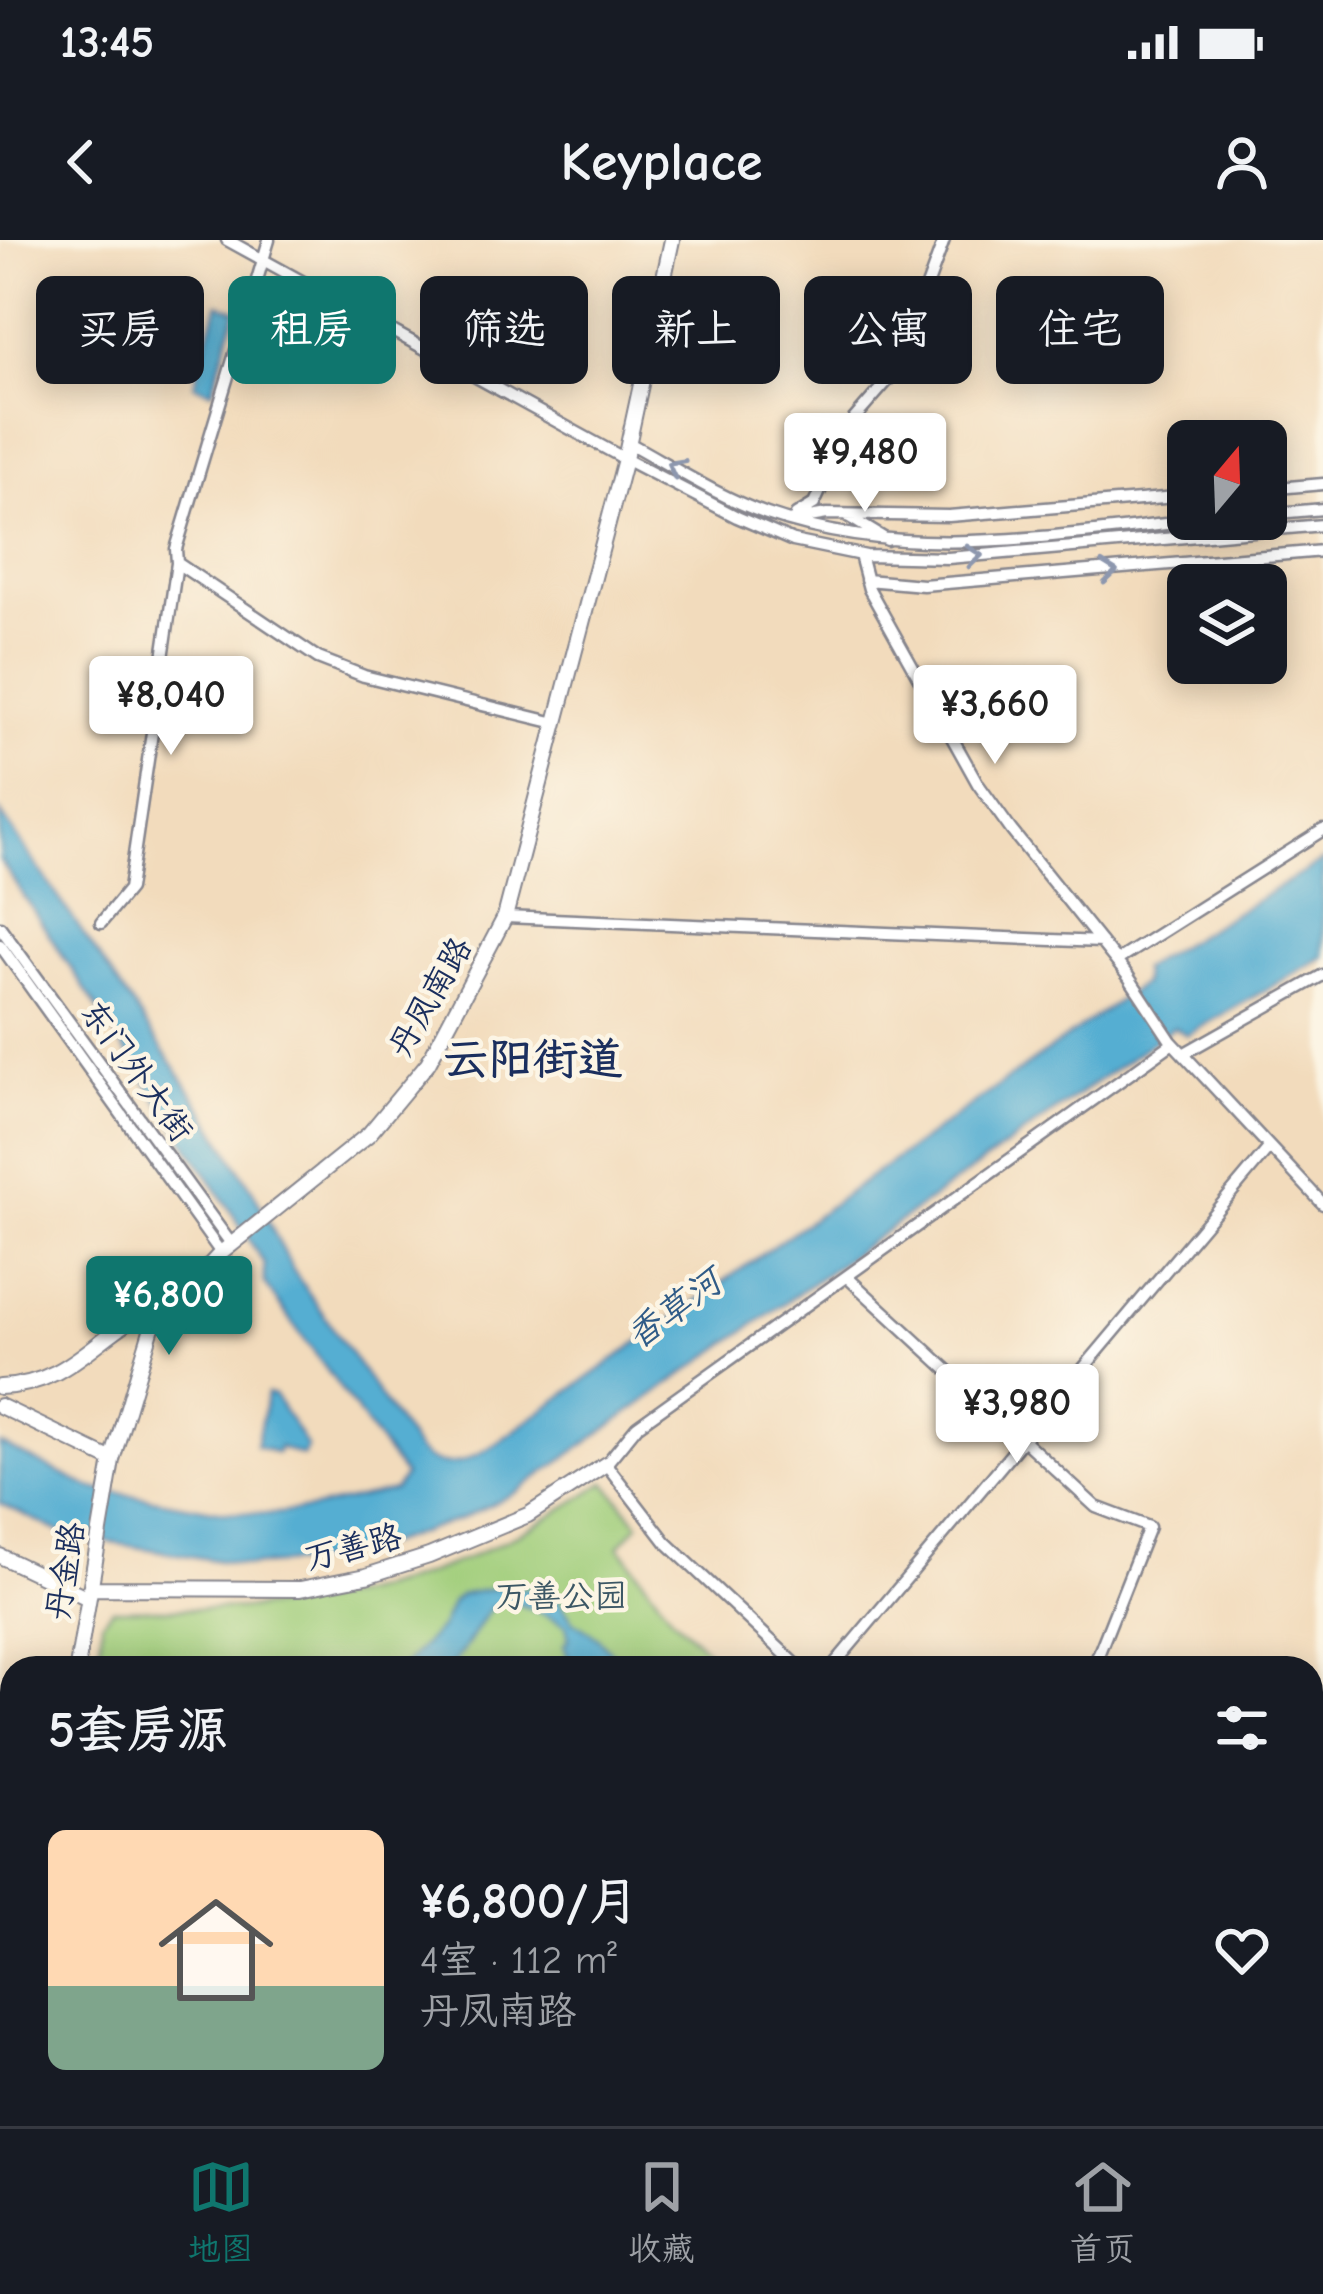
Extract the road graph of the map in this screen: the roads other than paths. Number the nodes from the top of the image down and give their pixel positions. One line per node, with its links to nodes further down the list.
1 (227, 240): 5 (street)
2 (269, 240): 5 (street)
3 (672, 240): 6 (main road, 丹凤南路)
4 (944, 240): 11 (street)
5 (263, 260): 7 (street); 21 (street)
6 (628, 442): 7 (main road, 丹凤南路); 15 (street, one-way to 6)
7 (626, 459): 20 (street); 23 (main road, 丹凤南路)
8 (1323, 484): 9 (street)
9 (1287, 487)
10 (1167, 498): 14 (street)
11 (814, 504): 14 (street); 15 (street)
12 (1323, 509): 13 (street)
13 (1287, 512)
14 (845, 515): 15 (street); 18 (street)
15 (788, 520): 18 (street)
16 (1167, 523): 18 (street)
17 (1323, 525): 20 (street, one-way to 17)
18 (890, 541)
19 (1323, 551): 22 (street, one-way to 19)
20 (860, 555): 22 (street)
21 (178, 563): 23 (street); 26 (street)
22 (866, 580): 28 (street)
23 (556, 723): 25 (main road, 丹凤南路)
24 (1323, 830): 30 (street)
25 (505, 917): 28 (street); 36 (main road, 丹凤南路)
26 (101, 923)
27 (0, 927): 36 (street, 东门外大街)
28 (1101, 942): 30 (street)
29 (0, 945): 36 (street, 东门外大街)
30 (1116, 961): 32 (street)
31 (1323, 975): 33 (street)
32 (1172, 1042): 33 (street); 37 (street)
33 (1183, 1054): 34 (street)
34 (1269, 1148): 35 (street); 41 (street)
35 (1323, 1204)
36 (232, 1244): 38 (main road, 丹凤南路)
37 (847, 1277): 41 (street); 43 (street)
38 (171, 1302): 39 (main road); 42 (main road, 丹凤南路)
39 (0, 1387)
40 (0, 1406): 42 (main road)
41 (1025, 1441): 48 (street); 49 (street)
42 (112, 1460): 45 (main road, 丹金路)
43 (606, 1464): 45 (main road, 万善路); 47 (street)
44 (0, 1556): 45 (main road, 万善路)
45 (89, 1593): 46 (main road, 丹金路)
46 (79, 1656)
47 (787, 1656)
48 (841, 1656)
49 (1098, 1656)

